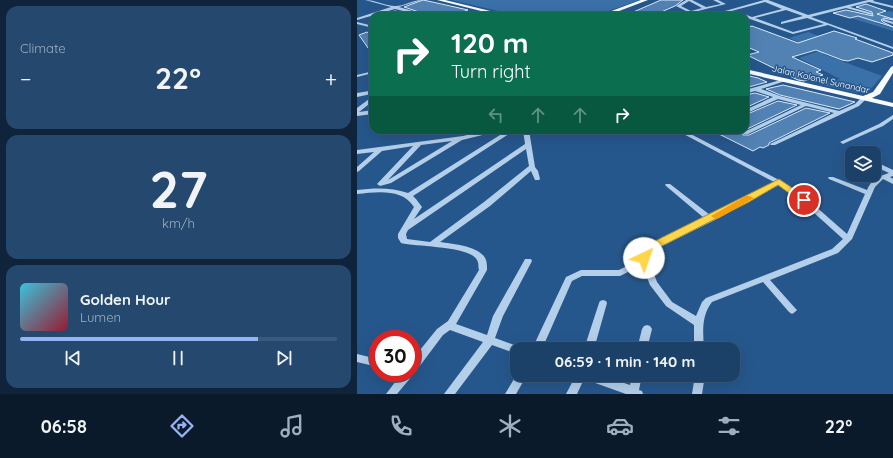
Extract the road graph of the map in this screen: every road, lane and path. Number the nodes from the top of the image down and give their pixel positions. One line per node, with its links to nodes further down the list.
1 (367, 0): 11 (street)
2 (420, 0): 11 (street)
3 (439, 0): 18 (main road)
4 (646, 0): 19 (main road)
5 (653, 0): 20 (main road)
6 (689, 0): 14 (street); 21 (street)
7 (725, 0): 9 (street)
8 (871, 0): 12 (street); 13 (street)
9 (717, 1): 14 (street)
10 (765, 1): 15 (street); 22 (street)
11 (396, 7): 16 (street); 17 (street)
12 (847, 7): 23 (street); 25 (street)
13 (893, 7)
14 (705, 8): 21 (street)
15 (785, 9): 25 (street); 26 (street)
16 (379, 12)
17 (414, 12)
18 (492, 12)
19 (612, 12)
20 (620, 12)
21 (691, 12)
22 (724, 12)
23 (871, 14)
24 (369, 15): 27 (street)
25 (808, 16): 30 (street); 32 (street)
26 (751, 18): 32 (street)
27 (357, 19)
28 (883, 20): 31 (street)
29 (357, 23): 33 (street)
30 (782, 23)
31 (893, 23)
32 (828, 24): 34 (street)
33 (369, 26)
34 (893, 48)
35 (893, 68): 39 (main road)
36 (749, 72): 40 (main road, Jalan Kolonel Sunandar)
37 (369, 73): 38 (street)
38 (357, 76)
39 (890, 78): 44 (main road)
40 (786, 80): 41 (street); 47 (main road, Jalan Kolonel Sunandar)
41 (756, 89): 42 (street); 46 (street)
42 (749, 91)
43 (369, 93): 45 (street)
44 (876, 94): 47 (main road); 49 (main road)
45 (357, 95)
46 (779, 98): 50 (street); 52 (street)
47 (864, 98): 49 (main road, Jalan Kolonel Sunandar); 55 (street)
48 (369, 102): 54 (street)
49 (884, 102): 51 (main road, Jalan Kolonel Sunandar)
50 (806, 104): 55 (street); 57 (street)
51 (893, 105)
52 (749, 110)
53 (369, 112): 54 (street)
54 (357, 113)
55 (840, 113): 66 (street)
56 (893, 117): 63 (street)
57 (749, 132)
58 (480, 134): 62 (street)
59 (506, 134): 83 (street)
60 (527, 134): 65 (street)
61 (687, 134): 76 (street)
62 (463, 138): 64 (street); 78 (street)
63 (843, 142)
64 (419, 144): 67 (street); 78 (street)
65 (529, 144): 69 (street); 85 (street)
66 (773, 144)
67 (379, 150): 68 (street); 71 (street)
68 (357, 152)
69 (532, 167): 75 (street); 87 (street)
70 (881, 167): 72 (street)
71 (357, 170)
72 (893, 173): 73 (street)
73 (884, 177): 77 (street); 82 (street)
74 (831, 178): 82 (street)
75 (537, 179)
76 (779, 182): 84 (street); 86 (street)
77 (893, 182)
78 (380, 184): 80 (street)
79 (668, 185): 84 (street)
80 (368, 191): 81 (street); 83 (street)
81 (357, 192)
82 (869, 193): 86 (street)
83 (408, 196): 85 (street)
84 (709, 219): 88 (street)
85 (405, 229): 87 (street)
86 (848, 239): 90 (street)
87 (431, 245): 93 (street)
88 (644, 258): 94 (street); 97 (street)
89 (528, 261): 96 (street)
90 (764, 278): 92 (street); 94 (street)
91 (603, 303): 98 (street)
92 (792, 310)
93 (451, 324): 96 (street); 102 (street)
94 (699, 324): 100 (street)
95 (647, 329): 99 (street)
96 (490, 340): 101 (street); 115 (street)
97 (540, 342)
98 (591, 342)
99 (644, 342)
100 (699, 342)
101 (510, 347)
102 (424, 353): 103 (street); 104 (street)
103 (421, 354)
104 (421, 357)
105 (357, 358): 106 (street)
106 (369, 361)
107 (401, 382): 114 (street)
108 (518, 382): 116 (street)
109 (577, 382): 117 (street)
110 (608, 382): 113 (street)
111 (636, 382): 113 (street)
112 (699, 382): 118 (street)
113 (635, 393)
114 (391, 394)
115 (449, 394)
116 (510, 394)
117 (571, 394)
118 (697, 394)

